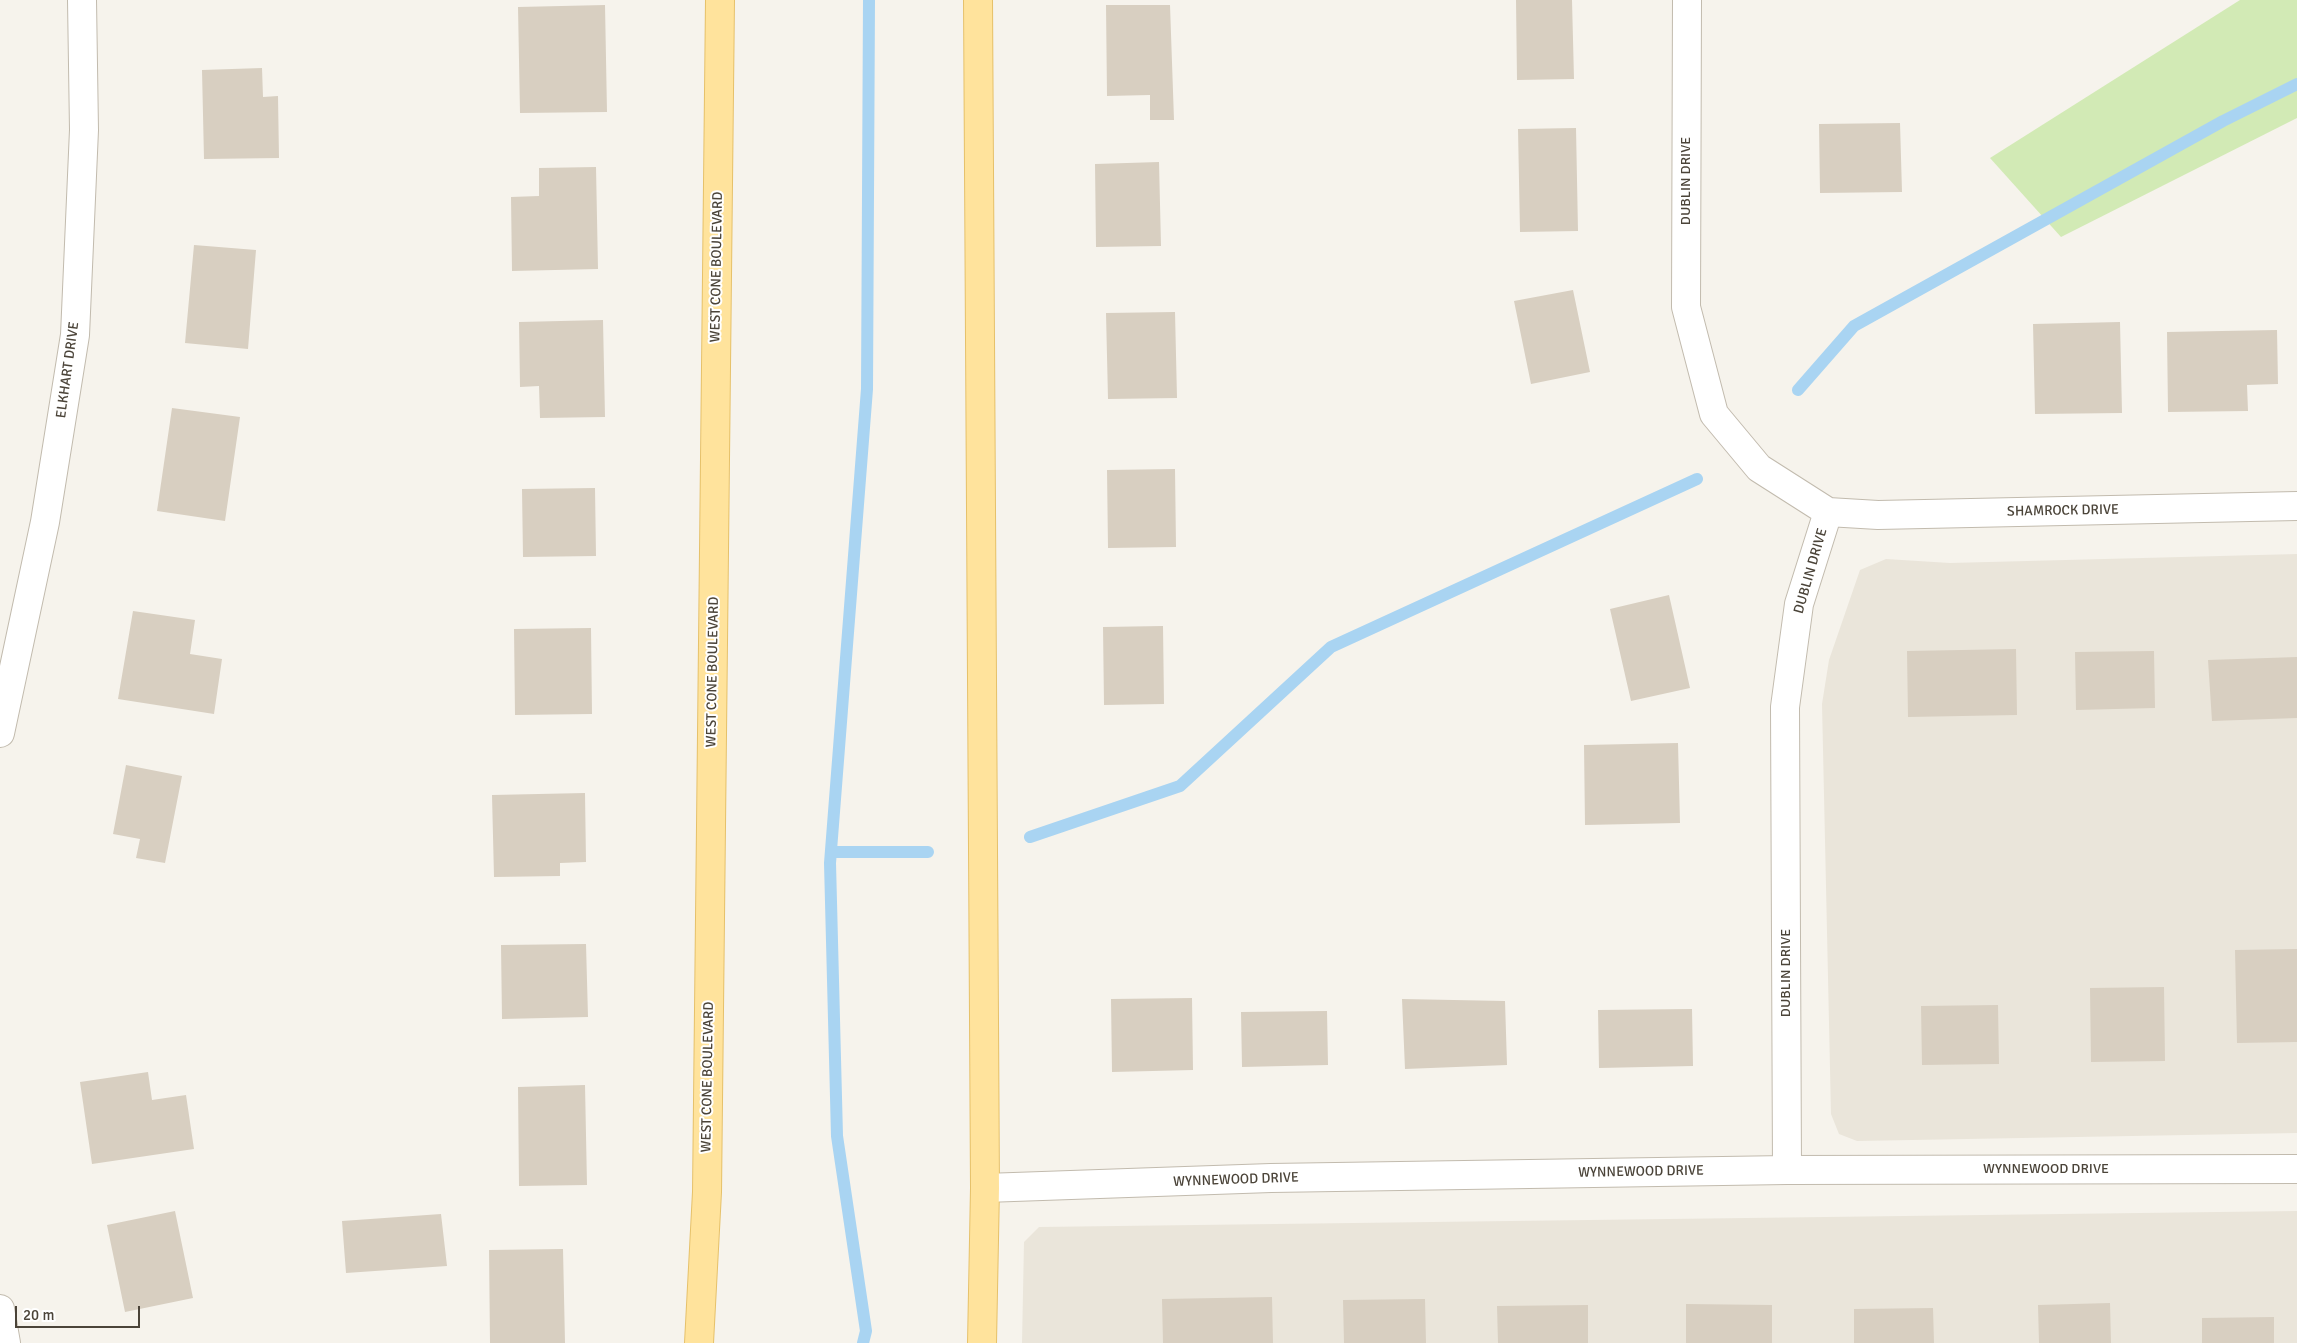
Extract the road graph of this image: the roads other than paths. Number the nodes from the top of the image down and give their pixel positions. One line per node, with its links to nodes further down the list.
1 (82, 0): 7 (street, ELKHART DRIVE)
2 (720, 0): 13 (main road, WEST CONE BOULEVARD)
3 (978, 0): 10 (main road)
4 (1687, 0): 6 (street, DUBLIN DRIVE)
5 (2297, 506): 6 (street, SHAMROCK DRIVE)
6 (1828, 512): 9 (street, DUBLIN DRIVE)
7 (0, 733)
8 (2297, 1169): 9 (street, WYNNEWOOD DRIVE)
9 (1787, 1170): 10 (street, WYNNEWOOD DRIVE)
10 (985, 1188): 14 (main road)
11 (0, 1309): 12 (street)
12 (6, 1343)
13 (699, 1343)
14 (982, 1343)

